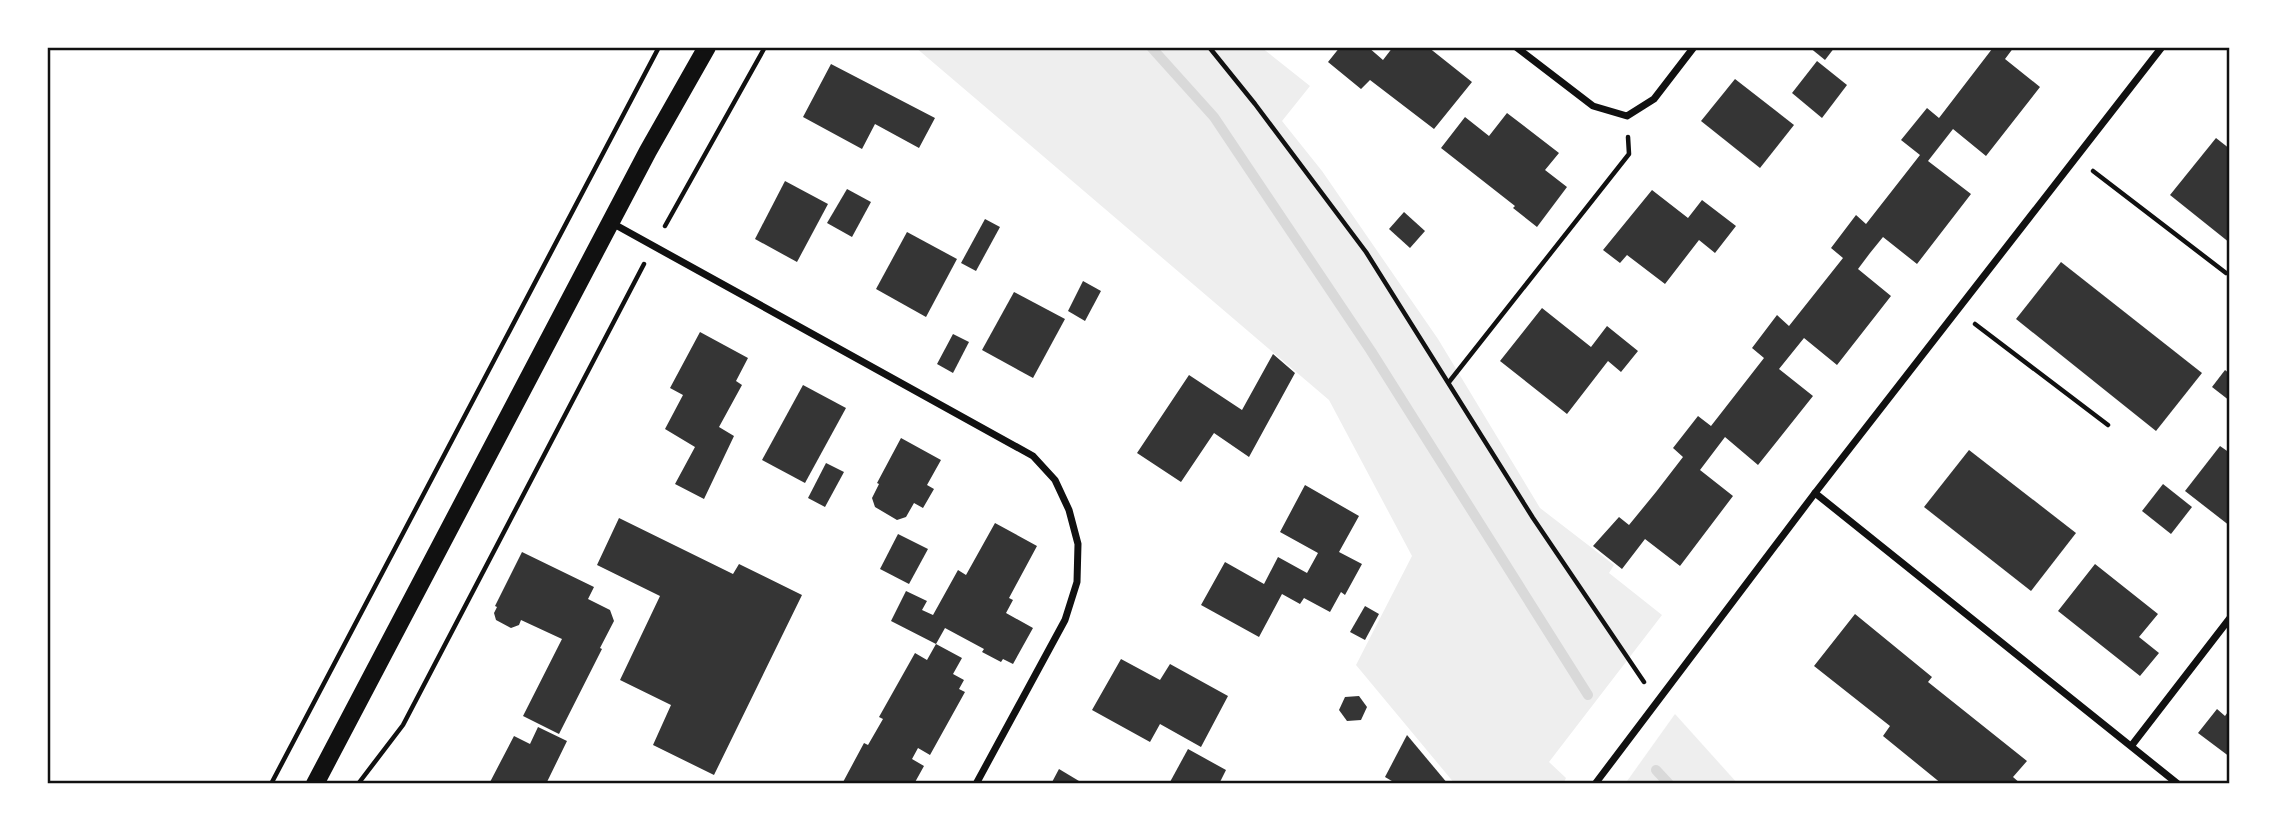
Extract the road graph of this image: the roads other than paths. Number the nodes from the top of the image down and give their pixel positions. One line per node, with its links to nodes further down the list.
1 (707, 47): 5 (main road)
2 (1516, 47): 3 (street)
3 (1694, 47)
4 (2161, 47): 6 (street)
5 (612, 223): 9 (main road); 10 (street)
6 (1815, 493): 8 (street); 11 (street)
7 (2230, 618): 8 (street)
8 (2132, 745): 12 (street)
9 (315, 784)
10 (976, 784)
11 (1595, 784)
12 (2178, 784)

